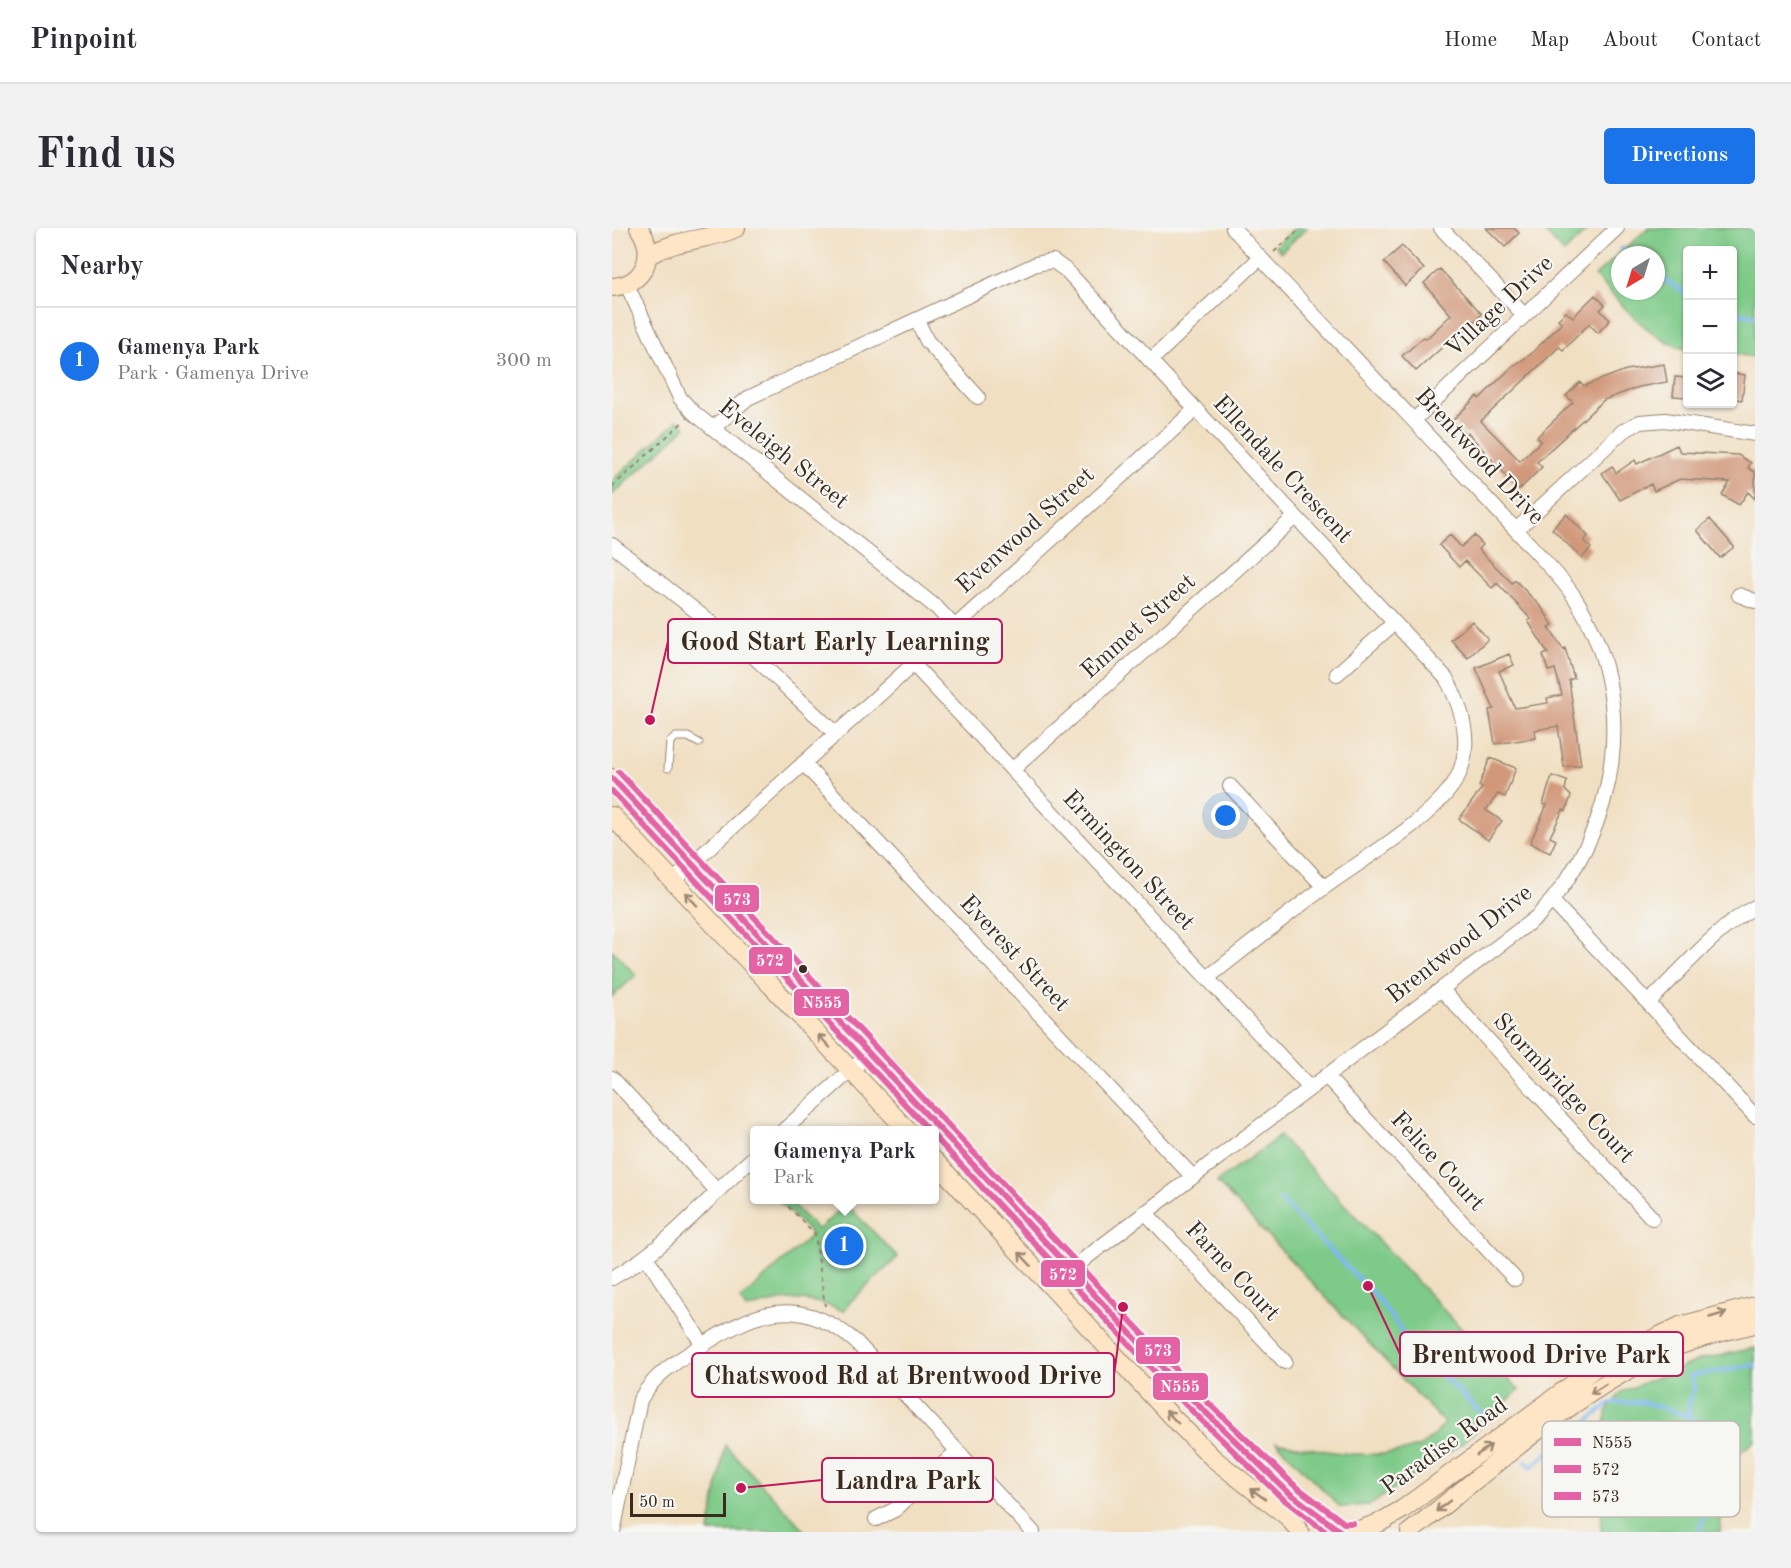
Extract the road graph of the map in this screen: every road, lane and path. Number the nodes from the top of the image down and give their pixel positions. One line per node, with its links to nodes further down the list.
1 (639, 228): 7 (main road)
2 (736, 228): 7 (main road)
3 (1233, 228): 8 (street, Brentwood Drive)
4 (1300, 228): 8 (path)
5 (1441, 228): 10 (street)
6 (1617, 228): 10 (street, Village Drive)
7 (649, 255): 9 (main road)
8 (1260, 258): 12 (street); 16 (street, Brentwood Drive)
9 (617, 286): 15 (street, Eveleigh Street)
10 (1524, 315): 16 (street, Village Drive)
11 (917, 320): 12 (street, Ellendale Crescent); 13 (street); 17 (street, Ellendale Crescent)
12 (1150, 361): 14 (street, Ellendale Crescent)
13 (978, 397)
14 (1196, 409): 20 (street, Ellendale Crescent); 26 (street, Evenwood Street)
15 (694, 413): 17 (street, Eveleigh Street); 19 (path)
16 (1414, 420): 21 (street, Brentwood Drive)
17 (713, 428): 26 (street, Eveleigh Street)
18 (1755, 434): 21 (street)
19 (612, 487)
20 (1295, 517): 25 (street, Ellendale Crescent); 33 (street, Emmet Street)
21 (1516, 530): 40 (street, Brentwood Drive)
22 (612, 545): 29 (street)
23 (1739, 595): 24 (street)
24 (1755, 601)
25 (1394, 623): 28 (street); 39 (street, Ellendale Crescent)
26 (954, 626): 27 (street, Evenwood Street)
27 (913, 664): 29 (street, Evenwood Street); 33 (street, Ermington Street)
28 (1337, 674)
29 (834, 732): 31 (street, Evenwood Street)
30 (699, 743): 32 (lane)
31 (803, 763): 37 (street, Evenwood Street); 57 (street, Everest Street)
32 (668, 768)
33 (1012, 770): 42 (street, Ermington Street)
34 (612, 778): 37 (main road)
35 (1230, 786): 39 (street)
36 (612, 816): 38 (main road)
37 (692, 863): 38 (street, Evenwood Street); 45 (main road)
38 (673, 880): 46 (main road, one-way to 38)
39 (1324, 887): 42 (street, Ellendale Crescent)
40 (1552, 902): 43 (street, Brentwood Drive); 44 (street)
41 (1755, 907): 44 (street)
42 (1207, 978): 49 (street, Ermington Street)
43 (1442, 990): 47 (street, Brentwood Drive); 61 (street, Stormbridge Court)
44 (1649, 1002): 50 (street)
45 (869, 1054): 46 (street); 53 (main road)
46 (852, 1071): 51 (street); 52 (main road)
47 (1326, 1076): 49 (street, Brentwood Drive); 65 (street, Felice Court)
48 (612, 1078): 58 (street)
49 (1310, 1088): 57 (street, Brentwood Drive)
50 (1755, 1116)
51 (790, 1126)
52 (902, 1126)
53 (937, 1126)
54 (939, 1129): 63 (main road)
55 (750, 1161): 58 (street)
56 (939, 1165): 66 (main road, one-way to 56)
57 (1193, 1177): 60 (street, Brentwood Drive)
58 (718, 1192): 62 (street)
59 (786, 1204): 68 (path)
60 (1145, 1212): 63 (street, Brentwood Drive); 71 (street, Farne Court)
61 (1652, 1218)
62 (647, 1258): 64 (street); 70 (street)
63 (1071, 1269): 66 (street, Brentwood Drive); 80 (main road)
64 (612, 1278)
65 (1515, 1279)
66 (1052, 1288): 79 (main road, one-way to 66)
67 (1755, 1306): 81 (main road, Paradise Road, one-way to 67)
68 (824, 1318): 70 (street); 74 (street)
69 (1755, 1323): 72 (main road, Paradise Road, one-way to 72)
70 (703, 1345): 75 (street)
71 (1286, 1362)
72 (1552, 1421)
73 (1542, 1429): 82 (main road, Paradise Road, one-way to 82)
74 (957, 1451): 76 (street); 78 (street)
75 (617, 1477): 77 (street)
76 (876, 1519)
77 (613, 1532)
78 (1033, 1532)
79 (1300, 1532)
80 (1340, 1532): 81 (main road)
81 (1353, 1532)
82 (1410, 1532)

